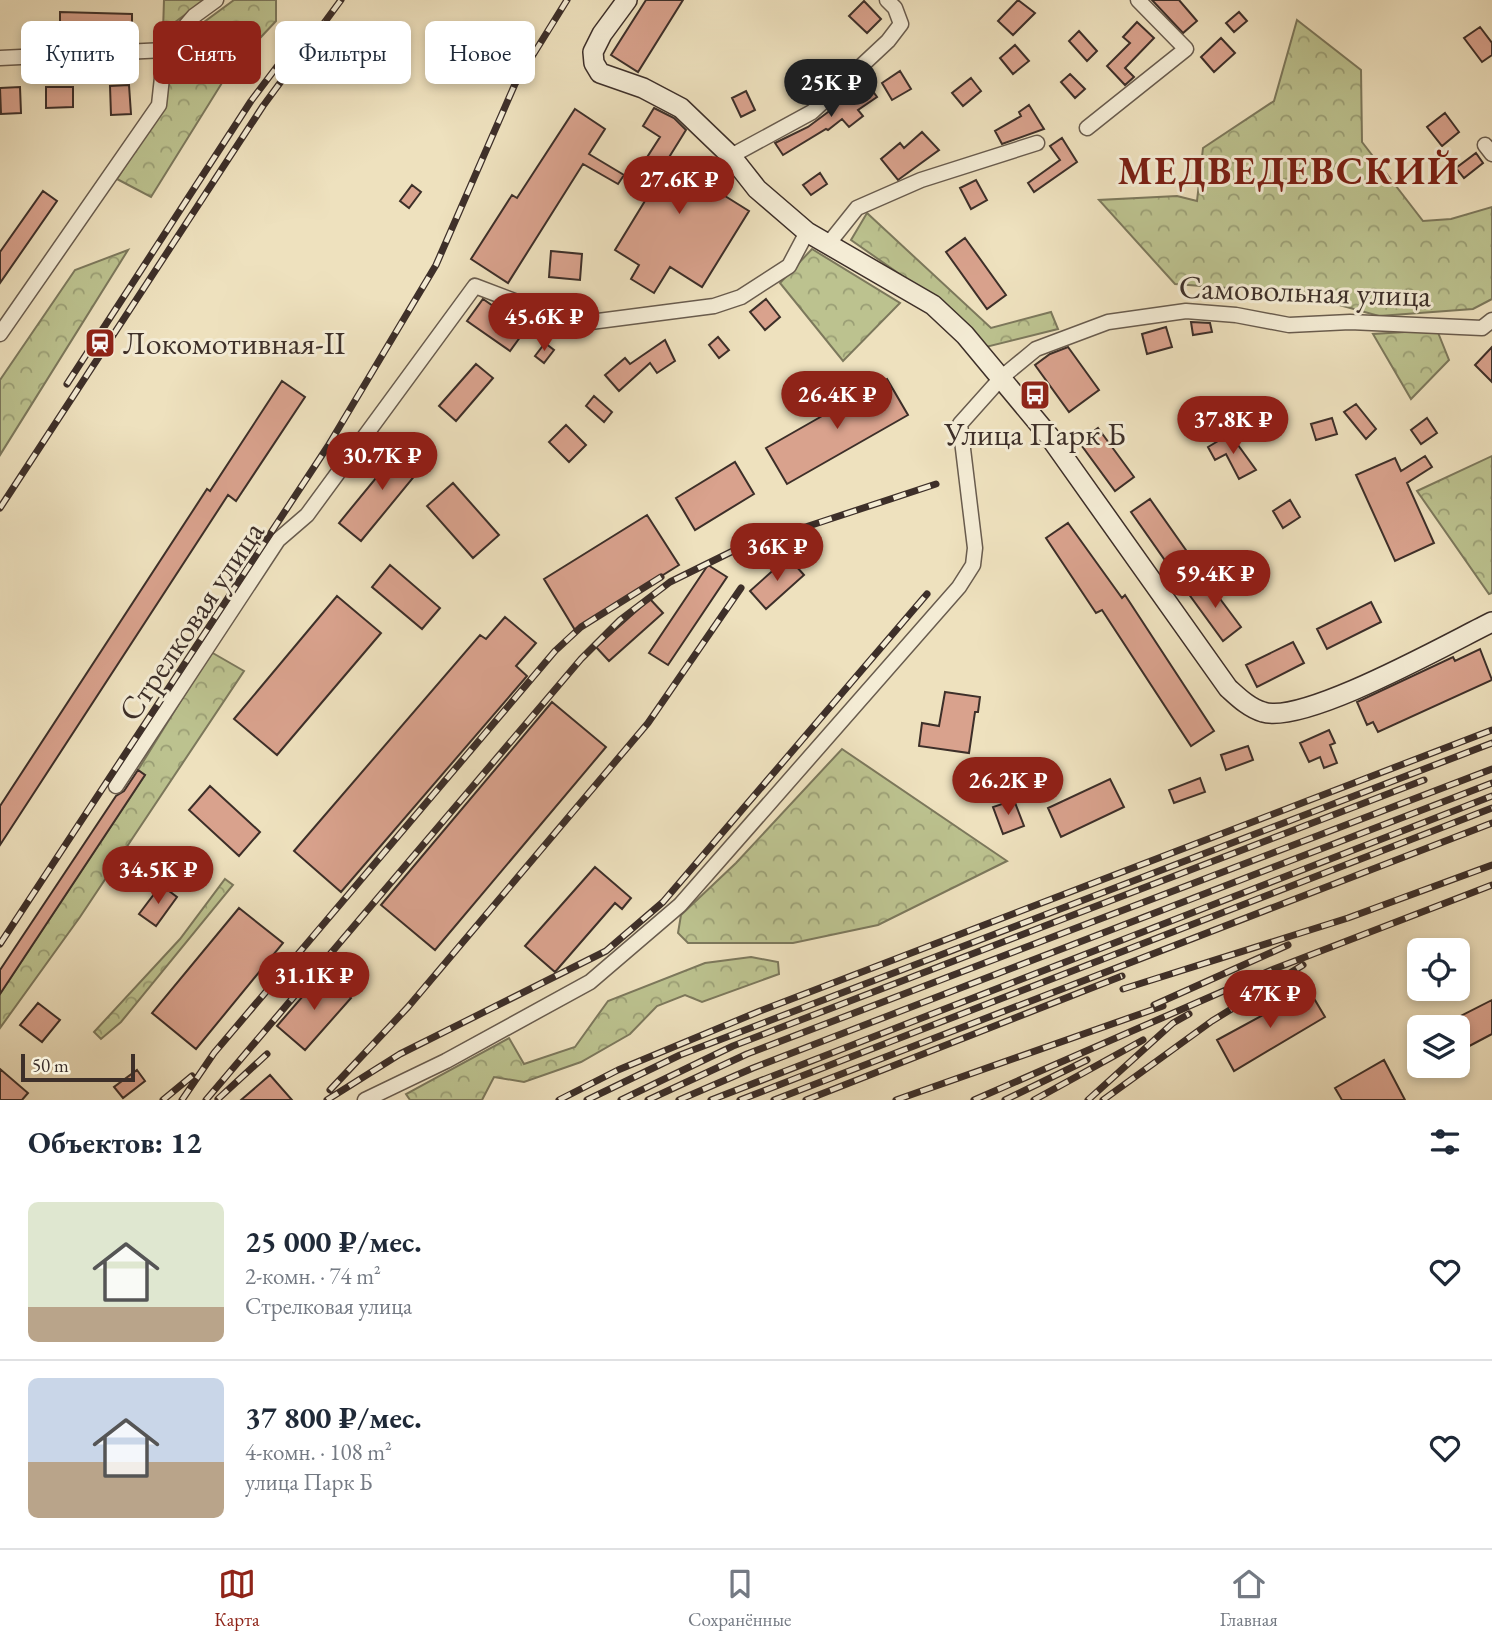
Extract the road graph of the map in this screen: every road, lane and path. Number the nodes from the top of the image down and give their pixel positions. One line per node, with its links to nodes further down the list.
1 (216, 0): 5 (street)
2 (627, 0): 11 (street)
3 (887, 0): 11 (street)
4 (1138, 0): 9 (street)
5 (190, 21)
6 (153, 51): 7 (street)
7 (0, 58)
8 (161, 84): 15 (street)
9 (1087, 128)
10 (1037, 144): 13 (street)
11 (731, 156): 12 (street)
12 (807, 232): 13 (street); 18 (street, Стрелковая улица)
13 (829, 243): 16 (street)
14 (1492, 320): 16 (street, Самовольная улица)
15 (0, 334)
16 (1002, 377): 17 (street); 19 (street, Самовольная улица)
17 (1492, 622)
18 (116, 786)
19 (365, 1100)

